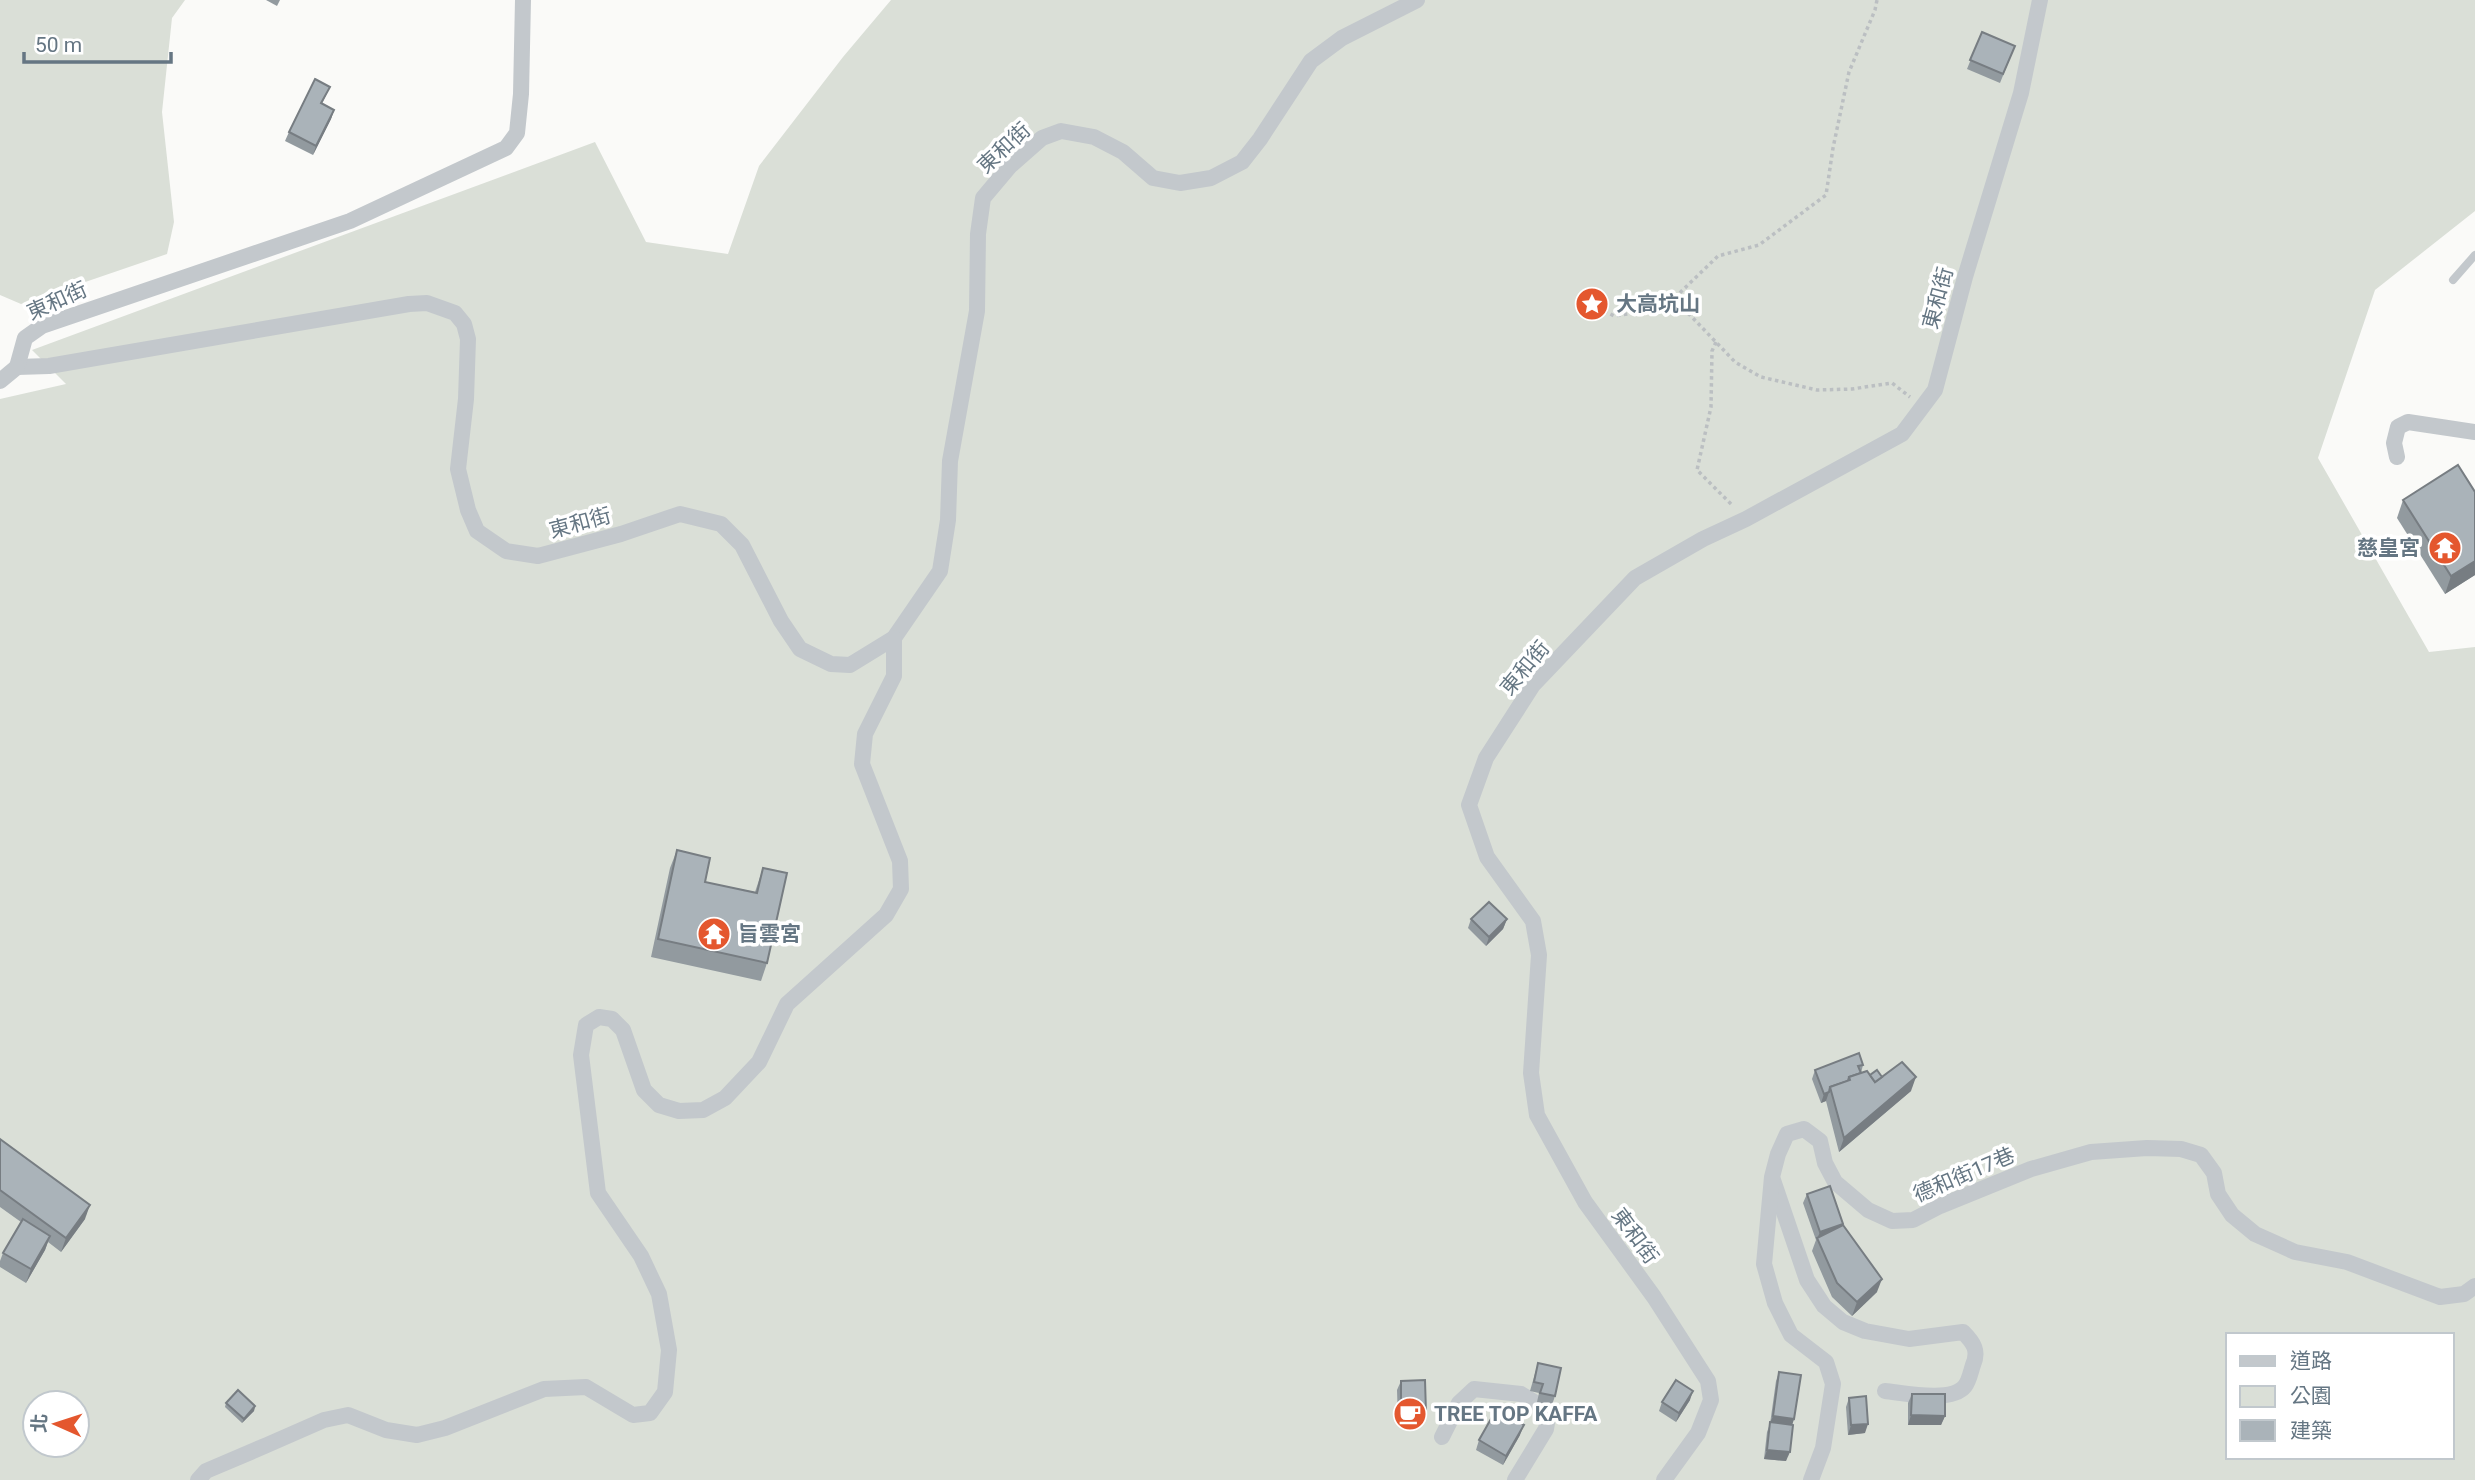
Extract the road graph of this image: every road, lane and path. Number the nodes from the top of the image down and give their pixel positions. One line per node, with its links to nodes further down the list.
1 (523, 0): 10 (street, 東和街)
2 (1417, 0): 16 (street, 東和街)
3 (1877, 0): 7 (path)
4 (2040, 0): 12 (street, 東和街)
5 (2475, 255): 6 (lane)
6 (2453, 280)
7 (1671, 301): 8 (path); 9 (path)
8 (1592, 304)
9 (1716, 342): 12 (path); 15 (path)
10 (17, 367): 11 (street); 16 (street, 東和街)
11 (0, 381)
12 (1923, 406): 15 (street, 東和街)
13 (2475, 432): 14 (street)
14 (2397, 457)
15 (1746, 519): 23 (street, 東和街)
16 (894, 638): 21 (street)
17 (1772, 1177): 18 (street, 德和街17巷); 19 (street); 24 (street, 德和街17巷)
18 (2475, 1286)
19 (1885, 1391)
20 (1442, 1437): 22 (street)
21 (198, 1480)
22 (1515, 1480)
23 (1664, 1480)
24 (1811, 1480)

